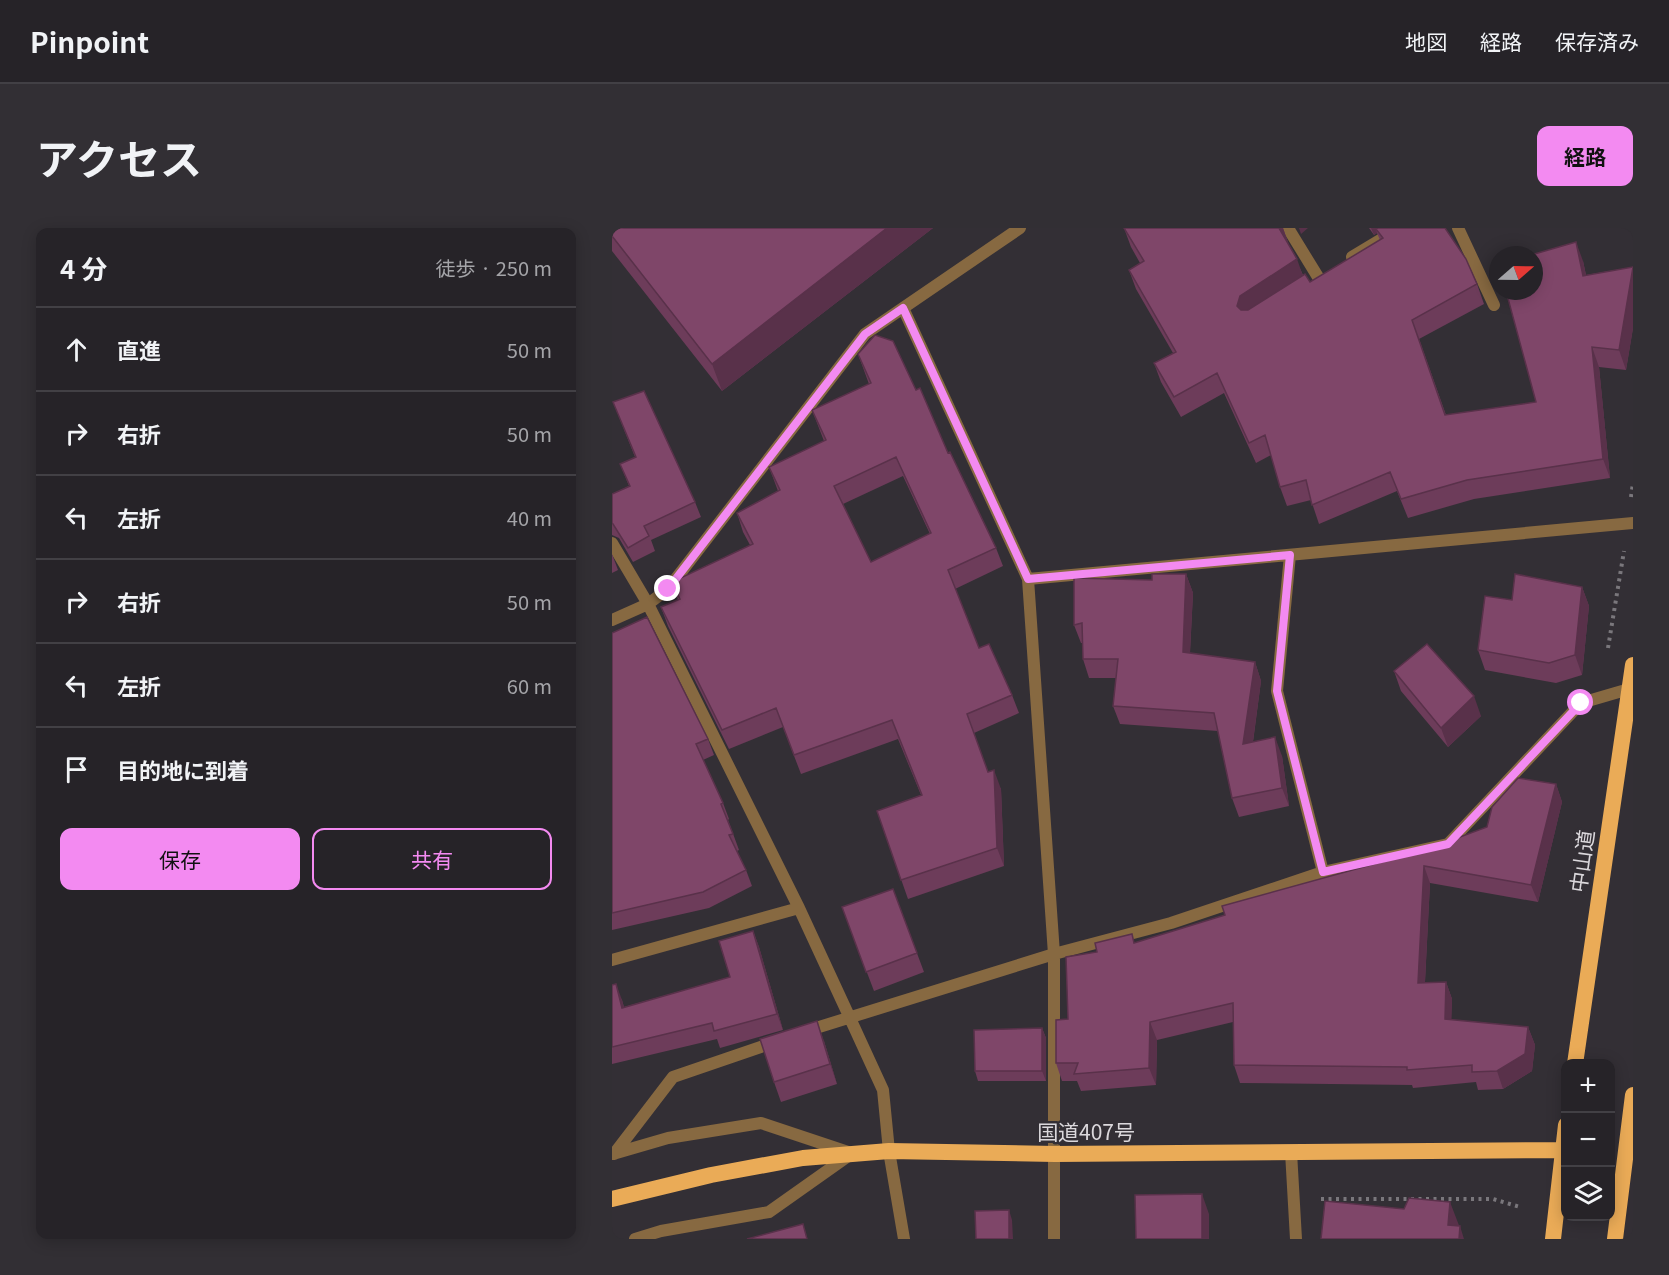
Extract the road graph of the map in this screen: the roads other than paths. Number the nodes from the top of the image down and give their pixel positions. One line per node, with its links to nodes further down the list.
1 (1020, 228): 6 (street)
2 (1288, 228): 3 (street)
3 (1400, 228)
4 (1458, 228): 5 (street)
5 (1494, 305)
6 (903, 308): 10 (street); 11 (street)
7 (1633, 523): 9 (street)
8 (612, 543): 11 (street)
9 (1290, 555): 10 (street); 15 (street)
10 (1028, 579): 17 (street)
11 (648, 604): 12 (street); 16 (street)
12 (612, 620)
13 (1633, 665): 14 (highway, 中山道)
14 (1629, 689): 15 (street); 20 (highway, 中山道)
15 (1323, 872): 17 (street)
16 (800, 908): 18 (street); 19 (street)
17 (1054, 954): 19 (street); 28 (street)
18 (612, 960)
19 (849, 1016): 23 (street); 26 (street)
20 (1576, 1059)
21 (1633, 1095): 22 (highway)
22 (1618, 1147): 36 (highway)
23 (889, 1150): 27 (highway, 国道407号); 28 (highway, 国道407号); 32 (street)
24 (1561, 1150): 25 (highway, 国道407号)
25 (1291, 1152): 28 (highway, 国道407号); 34 (street)
26 (613, 1154): 27 (street)
27 (852, 1154): 30 (highway, 国道407号); 31 (street)
28 (1055, 1155): 33 (street)
29 (1562, 1167): 35 (highway)
30 (612, 1199)
31 (635, 1239)
32 (904, 1239)
33 (1054, 1239)
34 (1296, 1239)
35 (1553, 1239)
36 (1615, 1239)

